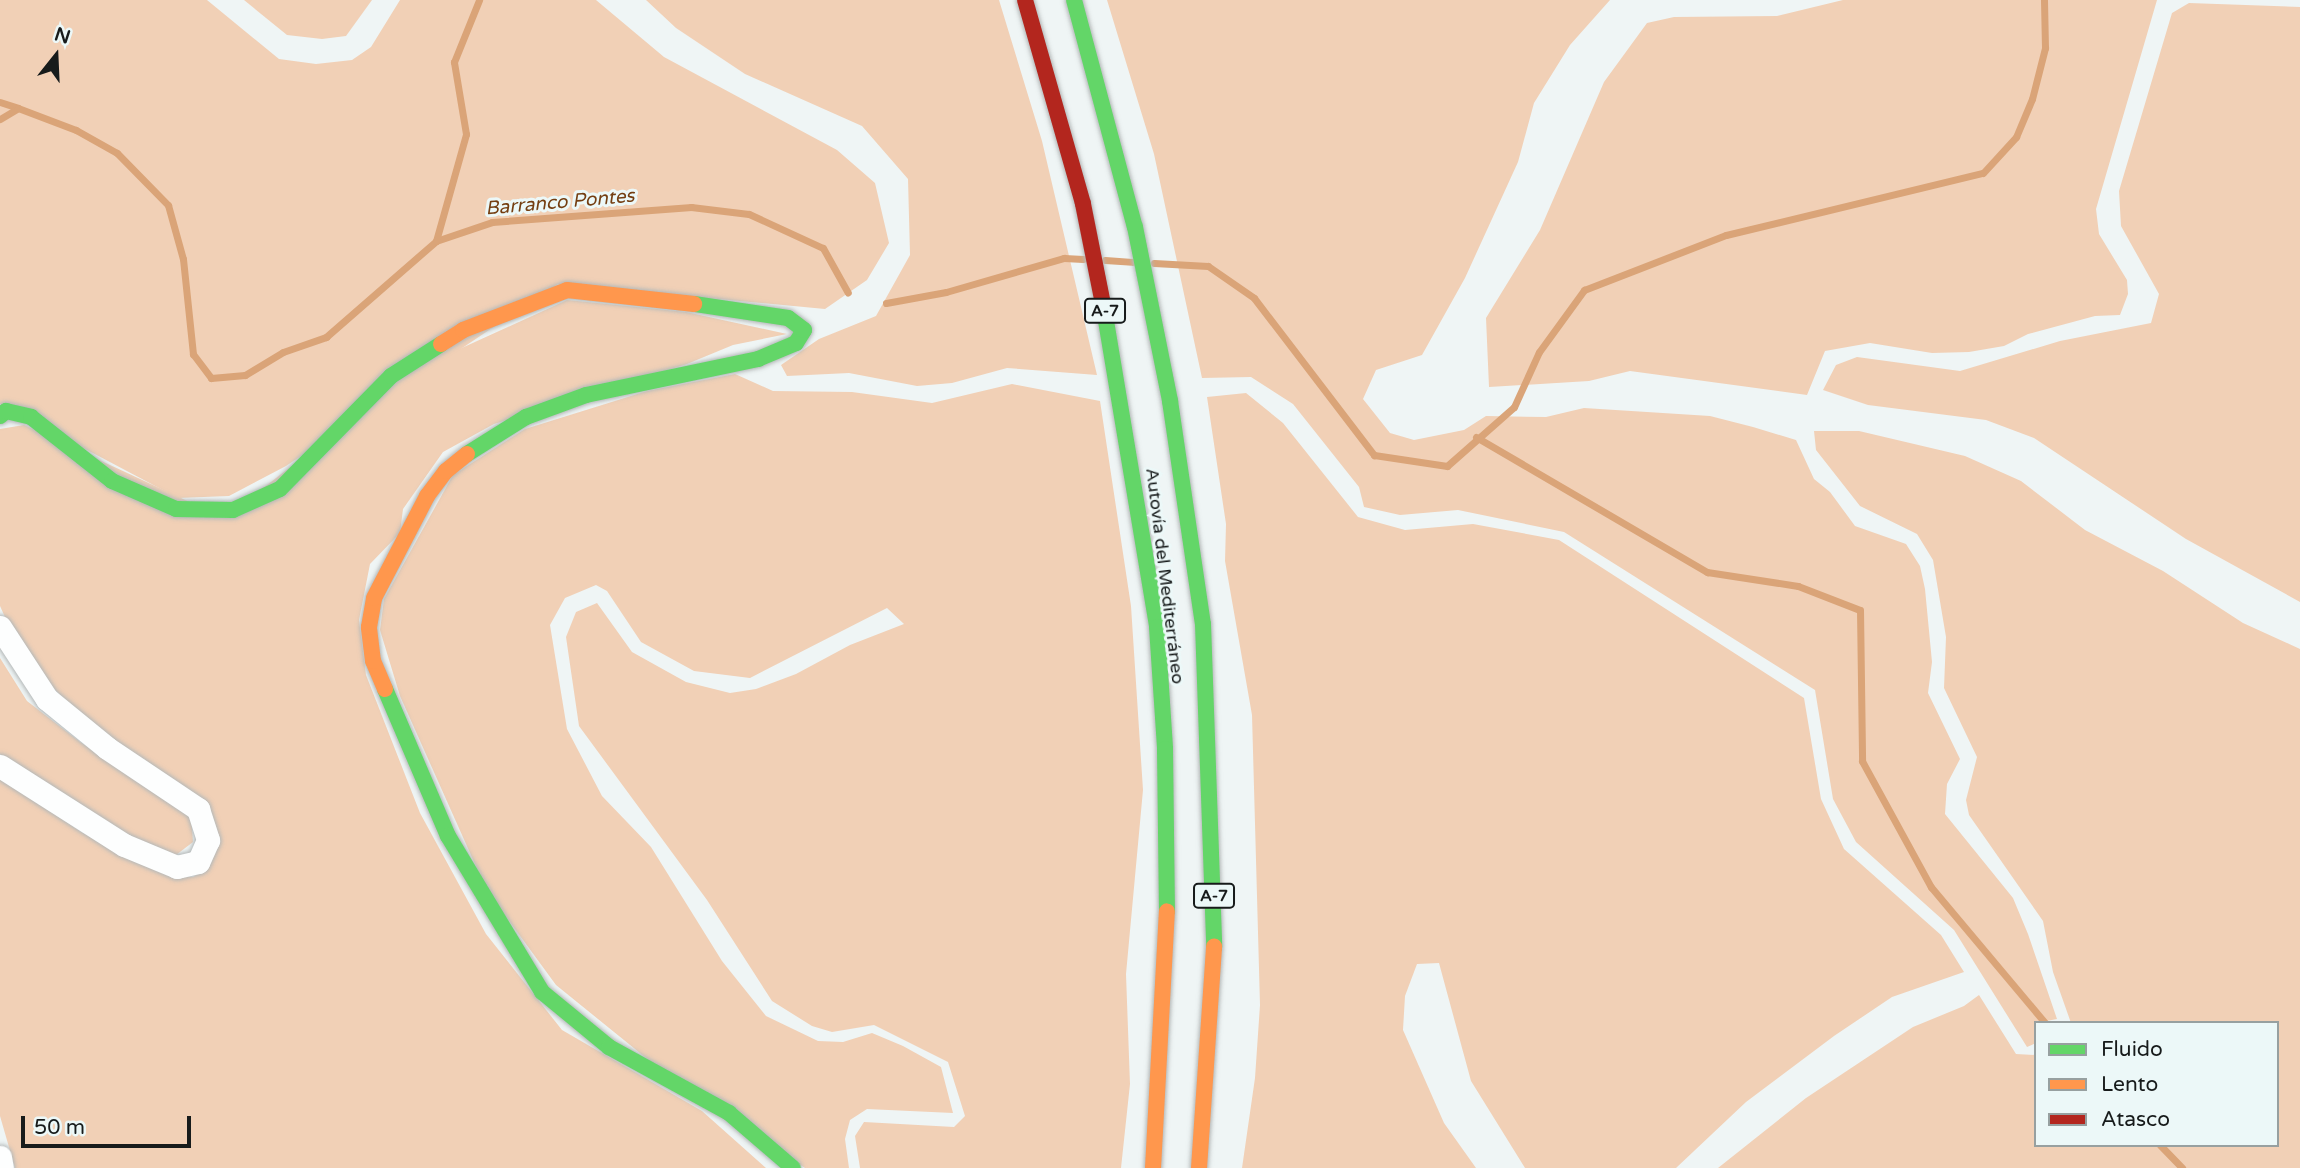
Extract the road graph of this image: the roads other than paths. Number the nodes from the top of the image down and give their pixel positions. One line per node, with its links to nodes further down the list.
1 (1025, 0): 9 (main road, Autovía del Mediterráneo / A-7)
2 (1074, 0): 10 (main road, Autovía del Mediterráneo / A-7)
3 (0, 416): 8 (main road)
4 (0, 627): 5 (street)
5 (0, 766)
6 (0, 1157): 7 (street)
7 (2, 1168)
8 (793, 1168)
9 (1153, 1168)
10 (1199, 1168)

